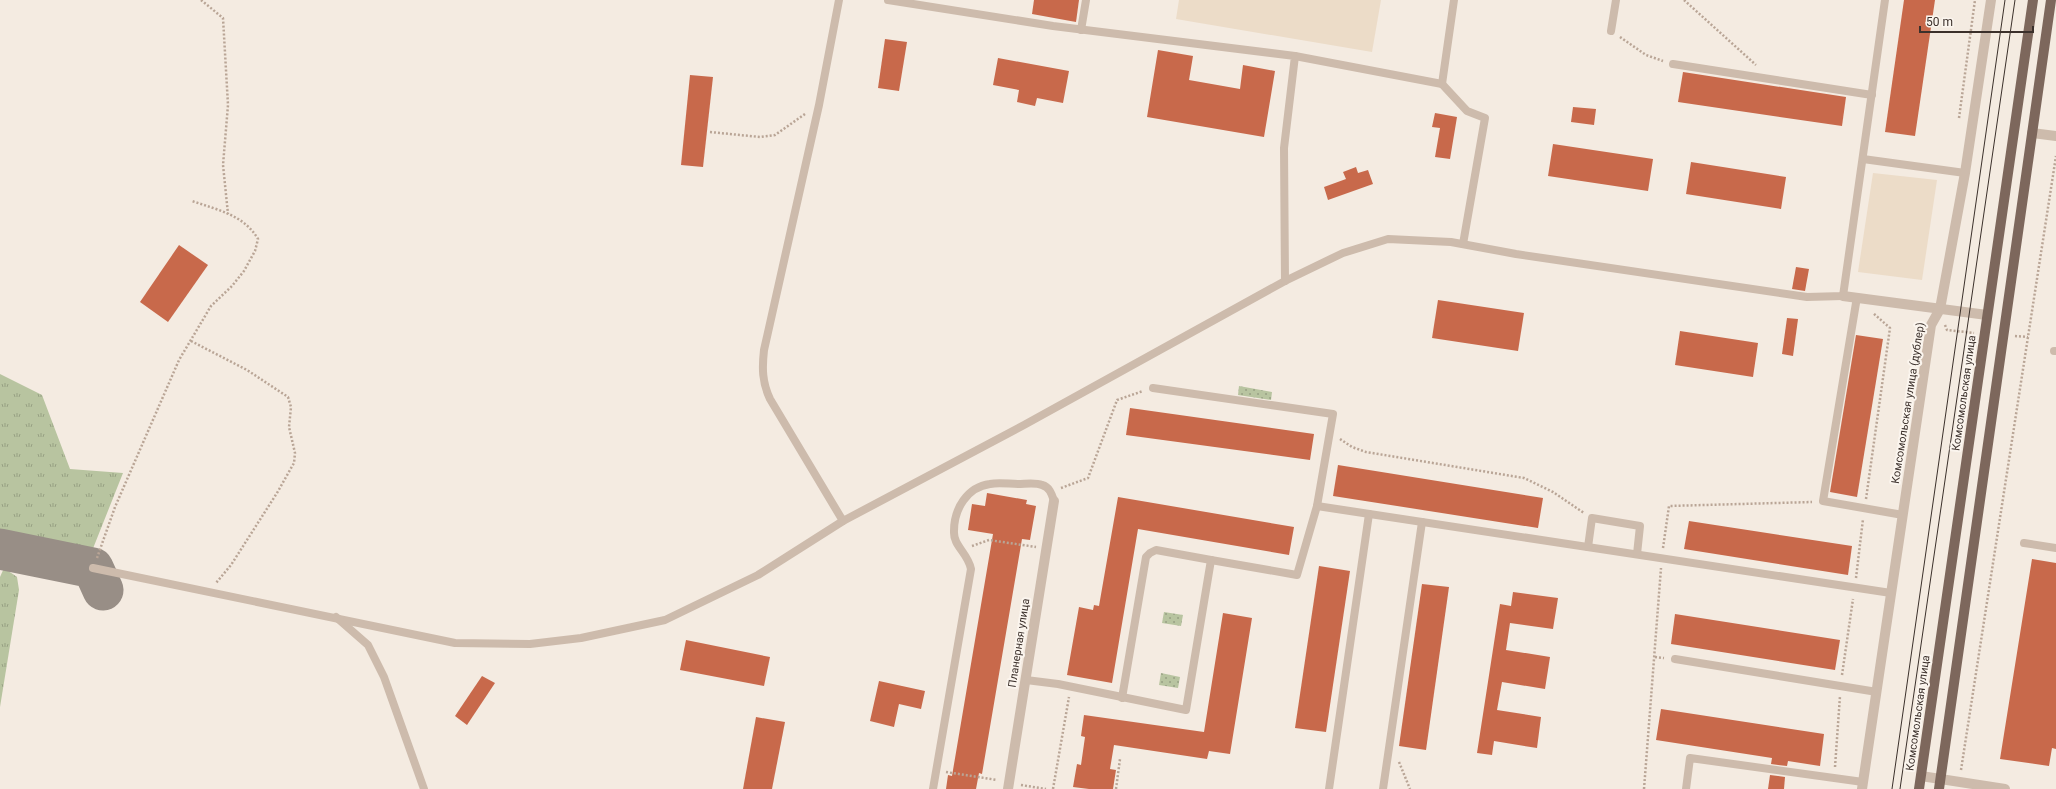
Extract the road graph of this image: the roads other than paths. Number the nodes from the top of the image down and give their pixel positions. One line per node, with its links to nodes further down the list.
1 (839, 0): 31 (lane)
2 (888, 0): 10 (lane)
3 (1086, 0): 10 (lane)
4 (1454, 0): 14 (lane)
5 (1616, 0): 11 (lane)
6 (1885, 0): 15 (lane)
7 (1991, 0): 19 (street, Комсомольская улица (дублер))
8 (2032, 0): 25 (main road, Комсомольская улица)
9 (2051, 0): 16 (main road)
10 (1081, 30): 12 (lane)
11 (1611, 31)
12 (1295, 56): 14 (lane); 21 (lane)
13 (1673, 64): 15 (lane)
14 (1442, 84): 20 (lane)
15 (1872, 95): 18 (lane)
16 (2032, 133): 17 (street); 46 (main road)
17 (2056, 136)
18 (1863, 159): 19 (lane); 22 (lane)
19 (1966, 173): 24 (street, Комсомольская улица (дублер))
20 (1463, 244): 21 (lane); 22 (lane)
21 (1285, 281): 31 (lane)
22 (1843, 296): 23 (street)
23 (1857, 297): 24 (street); 30 (lane)
24 (1940, 309): 25 (street); 30 (street, Комсомольская улица (дублер))
25 (1988, 314): 45 (main road, Комсомольская улица)
26 (1153, 388): 28 (lane)
27 (1053, 496): 42 (street, Планерная улица); 50 (lane)
28 (1317, 506): 29 (lane); 37 (lane)
29 (1369, 514): 32 (lane); 51 (lane)
30 (1903, 515): 39 (street, Комсомольская улица (дублер))
31 (843, 521): 40 (lane)
32 (1422, 522): 34 (lane); 52 (lane)
33 (2024, 543): 35 (lane)
34 (1588, 547): 36 (lane); 36 (lane)
35 (2056, 548)
36 (1637, 554): 39 (lane)
37 (1211, 560): 44 (lane); 44 (lane)
38 (93, 568): 40 (lane)
39 (1891, 593): 43 (street, Комсомольская улица (дублер))
40 (335, 616): 49 (lane)
41 (1675, 659): 43 (lane)
42 (1026, 680): 44 (lane); 48 (street, Планерная улица)
43 (1877, 692): 47 (street, Комсомольская улица (дублер))
44 (1122, 698)
45 (1921, 776): 46 (street); 54 (main road, Комсомольская улица)
46 (1940, 784): 55 (street)
47 (1863, 785): 53 (lane)
48 (1009, 786)
49 (424, 789)
50 (933, 789)
51 (1328, 789)
52 (1383, 789)
53 (1686, 789)
54 (1919, 789)
55 (2005, 789)

